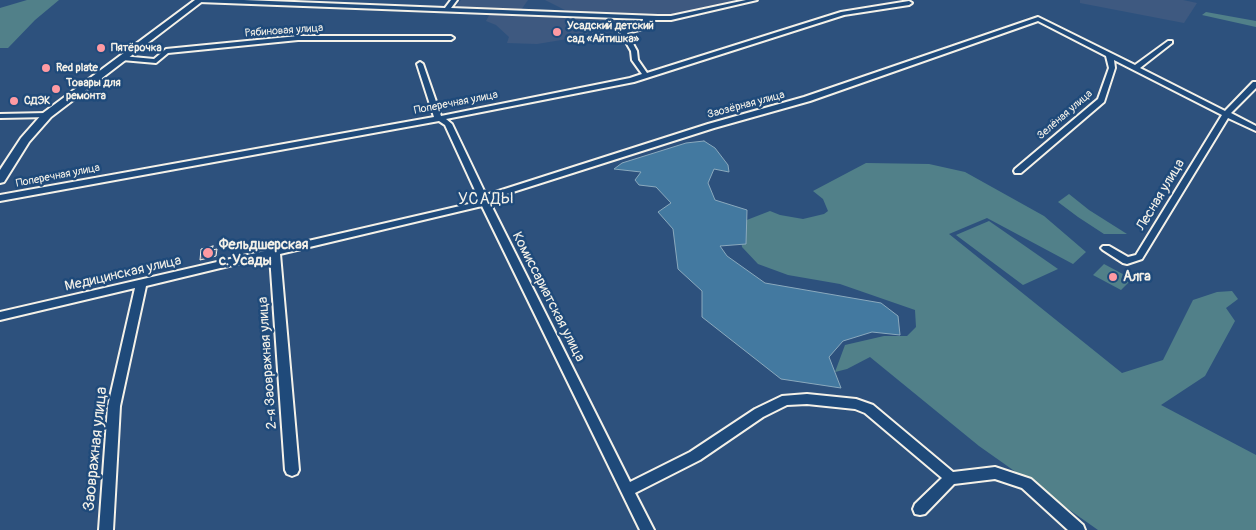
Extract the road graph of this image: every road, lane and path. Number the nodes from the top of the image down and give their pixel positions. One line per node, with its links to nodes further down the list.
1 (199, 0): 5 (street); 10 (street)
2 (454, 0): 5 (street)
3 (754, 0): 6 (street)
4 (909, 3): 13 (street, Поперечная улица)
5 (446, 10): 6 (street)
6 (646, 18): 13 (street)
7 (451, 38): 10 (street, Рябиновая улица)
8 (1170, 42): 12 (street)
9 (1109, 55): 12 (street); 20 (street, Зелёная улица); 23 (street, Заозёрная улица)
10 (122, 58): 16 (street)
11 (420, 64): 18 (street, Комиссариатская улица)
12 (1135, 68): 15 (street)
13 (645, 74): 18 (street, Поперечная улица)
14 (1256, 84): 15 (street)
15 (1226, 114): 19 (street); 24 (street, Лесная улица)
16 (47, 115): 17 (street); 21 (street)
17 (0, 116)
18 (441, 118): 22 (street, Поперечная улица); 23 (street, Комиссариатская улица)
19 (1256, 130)
20 (1018, 171)
21 (0, 179)
22 (0, 198)
23 (485, 200): 25 (street, Медицинская улица); 30 (street, Комиссариатская улица)
24 (1106, 248)
25 (275, 252): 26 (street, Медицинская улица); 28 (street, 2-я Заовражная улица)
26 (141, 284): 27 (street, Медицинская улица); 32 (street, Заовражная улица)
27 (0, 316)
28 (292, 470)
29 (951, 478): 30 (street); 31 (street); 34 (street)
30 (627, 490): 33 (street, Комиссариатская улица)
31 (920, 508)
32 (106, 530)
33 (647, 530)
34 (1078, 530)

